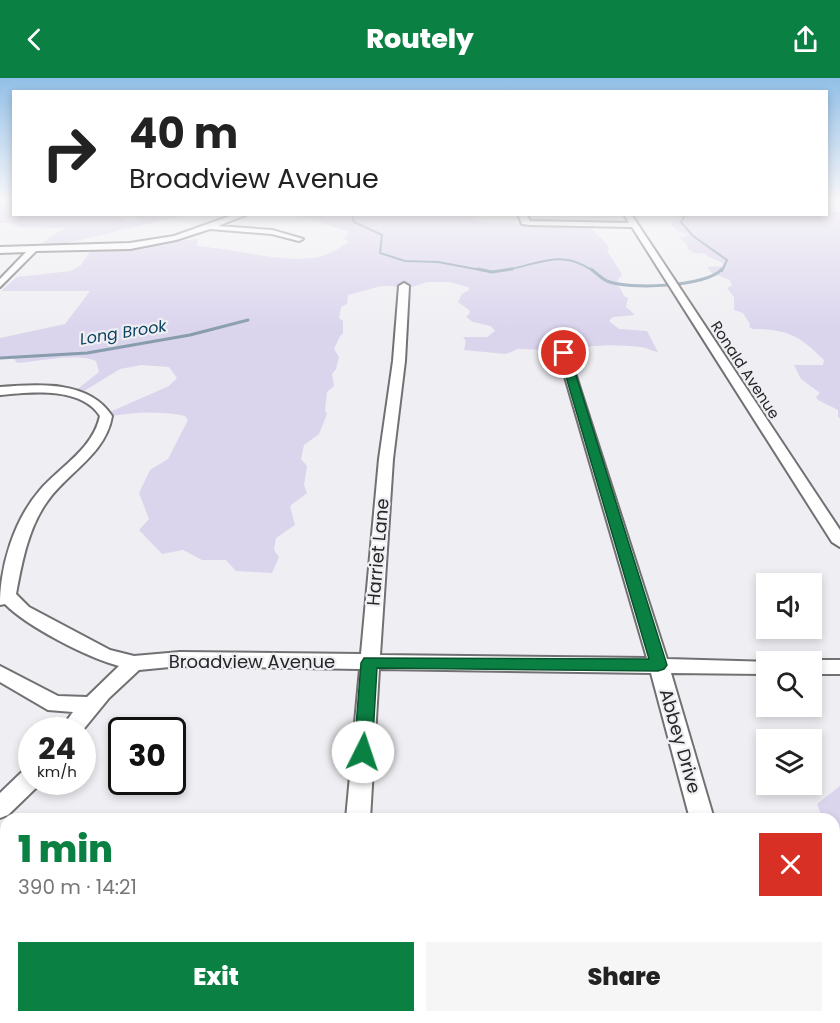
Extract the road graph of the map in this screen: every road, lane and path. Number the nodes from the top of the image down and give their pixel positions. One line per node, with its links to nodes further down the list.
1 (147, 243): 4 (street)
2 (645, 243): 9 (street, Ronald Avenue)
3 (0, 250): 4 (street)
4 (33, 250): 5 (street)
5 (0, 284)
6 (404, 286): 12 (street, Harriet Lane)
7 (564, 353): 13 (street, Abbey Drive)
8 (0, 391): 10 (street)
9 (840, 542)
10 (4, 597): 11 (street, Broadview Avenue)
11 (134, 663): 12 (street, Broadview Avenue); 18 (street)
12 (369, 663): 13 (street, Broadview Avenue); 22 (street, Harriet Lane)
13 (658, 665): 14 (street, Broadview Avenue); 23 (street, Abbey Drive)
14 (756, 666)
15 (822, 667): 16 (street)
16 (840, 668)
17 (0, 673): 18 (street)
18 (91, 705): 19 (street)
19 (81, 717)
20 (18, 791): 21 (street)
21 (0, 808)
22 (358, 813)
23 (700, 813)

